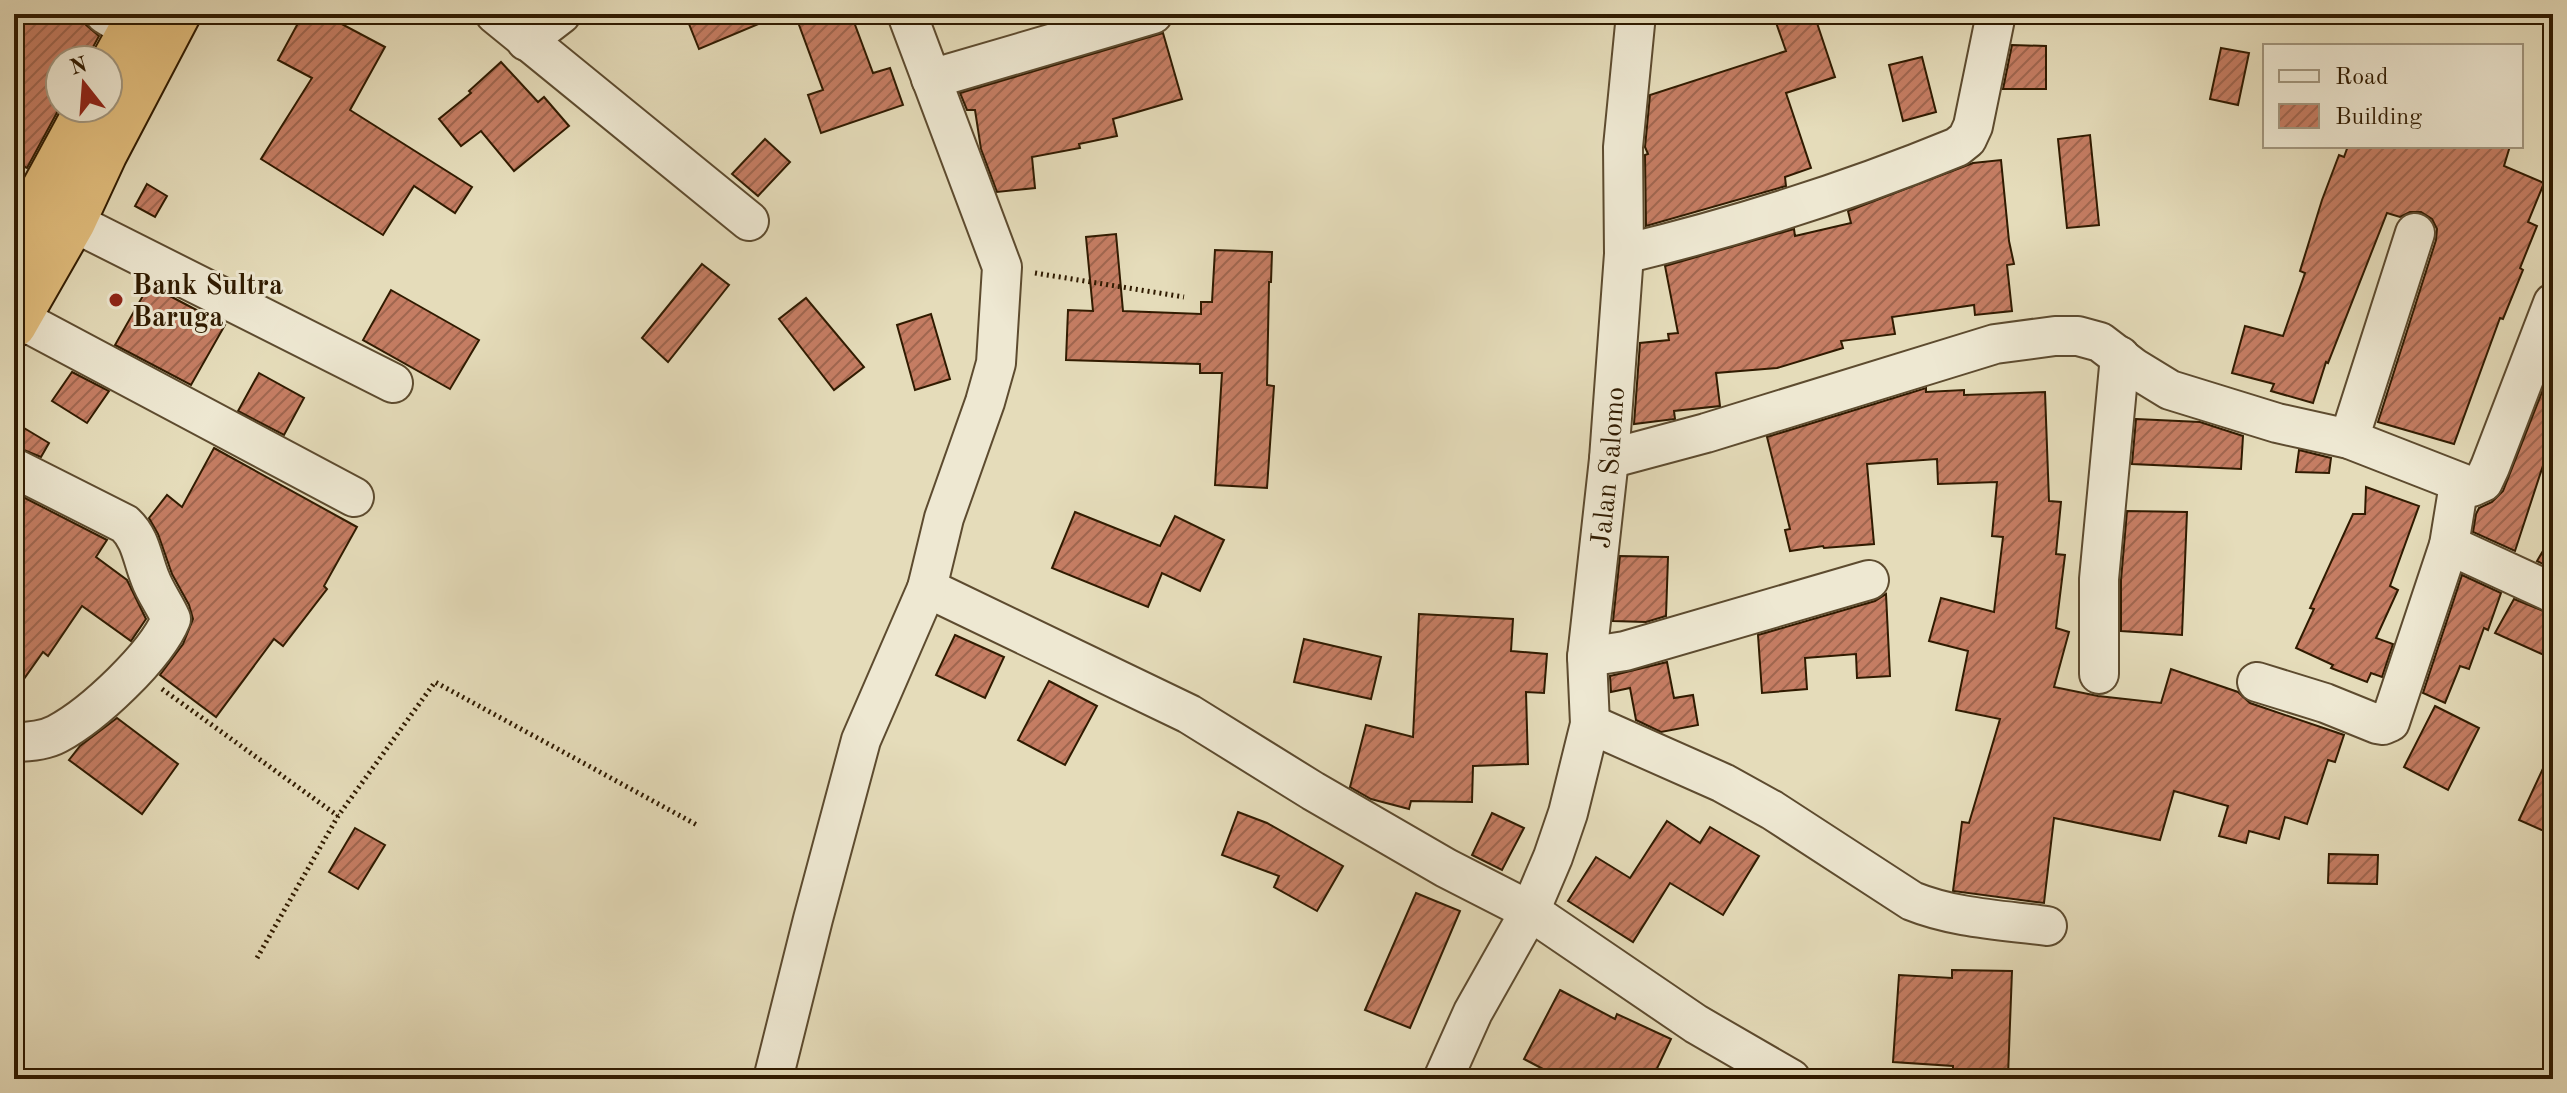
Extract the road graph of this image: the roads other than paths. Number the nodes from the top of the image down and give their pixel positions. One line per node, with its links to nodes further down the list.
1 (178, 14): 12 (highway)
2 (495, 14): 9 (street)
3 (561, 14): 9 (street)
4 (907, 14): 11 (street)
5 (1153, 14): 11 (street)
6 (1636, 14): 17 (street, Jalan Salomo)
7 (1996, 14): 17 (street)
8 (125, 19): 10 (highway)
9 (526, 41): 14 (street)
10 (117, 44)
11 (931, 79): 29 (street)
12 (89, 132): 13 (highway)
13 (41, 205): 16 (highway); 19 (highway); 21 (street)
14 (749, 221)
15 (2415, 233): 22 (street)
16 (14, 244)
17 (1624, 254): 23 (street, Jalan Salomo)
18 (2553, 303): 25 (street)
19 (16, 322): 26 (street)
20 (2120, 356): 22 (street); 23 (street); 32 (street)
21 (393, 383)
22 (2349, 439): 25 (street)
23 (1609, 459): 31 (street, Jalan Salomo)
24 (19, 482): 35 (street)
25 (2459, 484): 27 (street)
26 (354, 497)
27 (2449, 545): 30 (street); 33 (street)
28 (1869, 580): 31 (street)
29 (927, 588): 36 (street); 38 (street)
30 (2553, 593)
31 (1587, 657): 34 (street, Jalan Salomo)
32 (2099, 674)
33 (2257, 682)
34 (1590, 724): 36 (street, Jalan Salomo); 37 (street)
35 (14, 742)
36 (1530, 911): 39 (street, Jalan Salomo); 40 (street)
37 (2047, 926)
38 (773, 1079)
39 (1443, 1079)
40 (1791, 1079)

